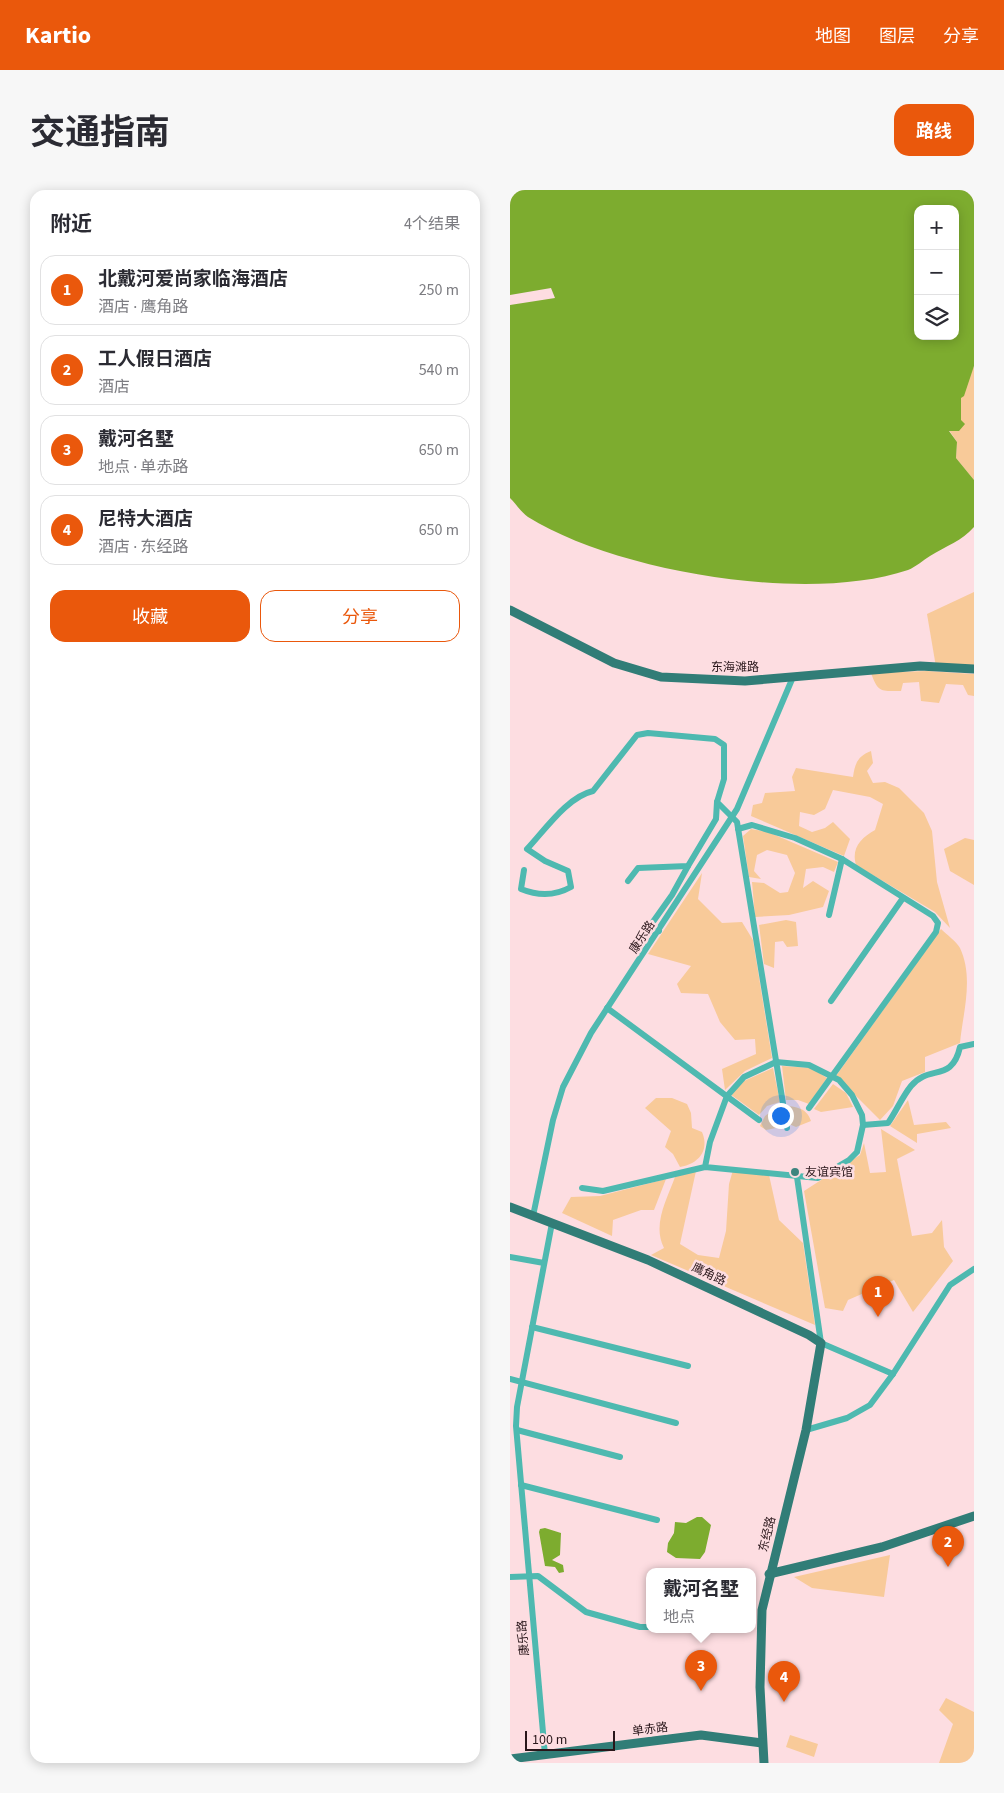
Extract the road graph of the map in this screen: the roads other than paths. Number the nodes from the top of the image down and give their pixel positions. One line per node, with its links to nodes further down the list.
1 (510, 610): 3 (main road, 东海滩路)
2 (974, 669): 3 (main road, 东海滩路)
3 (793, 677): 5 (street, 康乐路)
4 (717, 802): 5 (street); 8 (street); 9 (street)
5 (733, 816): 6 (street); 13 (street, 康乐路)
6 (738, 829): 7 (street); 17 (street)
7 (842, 859): 11 (street); 12 (street)
8 (688, 866): 10 (street); 13 (street)
9 (524, 870)
10 (628, 881)
11 (904, 898): 14 (street); 18 (street)
12 (829, 915)
13 (659, 931): 15 (street, 康乐路)
14 (831, 1001)
15 (607, 1008): 19 (street); 28 (street, 康乐路)
16 (974, 1044): 22 (street)
17 (776, 1062): 18 (street); 19 (street); 23 (street)
18 (832, 1078): 20 (street); 22 (street)
19 (727, 1096): 21 (street); 24 (street)
20 (809, 1108)
21 (759, 1120)
22 (863, 1124): 25 (street)
23 (787, 1128)
24 (705, 1167): 25 (street); 26 (street)
25 (797, 1178): 34 (street)
26 (582, 1188)
27 (510, 1207): 28 (main road, 鹰角路)
28 (533, 1216): 29 (main road, 鹰角路)
29 (552, 1223): 31 (street, 康乐路); 34 (main road, 鹰角路)
30 (510, 1257): 31 (street)
31 (544, 1263): 33 (street, 康乐路)
32 (974, 1269): 36 (street)
33 (532, 1327): 35 (street); 38 (street, 康乐路)
34 (821, 1343): 36 (street, 鹰角路); 41 (main road, 东经路)
35 (688, 1366)
36 (893, 1374): 41 (street)
37 (510, 1379): 38 (street)
38 (522, 1381): 39 (street); 40 (street, 康乐路)
39 (676, 1423)
40 (516, 1430): 42 (street); 43 (street, 康乐路)
41 (806, 1430): 46 (main road, 东经路)
42 (620, 1457)
43 (521, 1485): 45 (street); 47 (street, 康乐路)
44 (974, 1516): 46 (main road)
45 (657, 1520)
46 (769, 1574): 51 (main road, 东经路)
47 (529, 1575): 48 (street); 49 (street); 53 (street, 康乐路)
48 (510, 1578)
49 (646, 1627)
50 (756, 1628): 51 (street)
51 (762, 1628): 52 (main road, 东经路)
52 (762, 1743): 53 (main road, 单赤路); 55 (main road, 东经路)
53 (545, 1755): 54 (main road, 单赤路)
54 (510, 1759)
55 (764, 1763)

